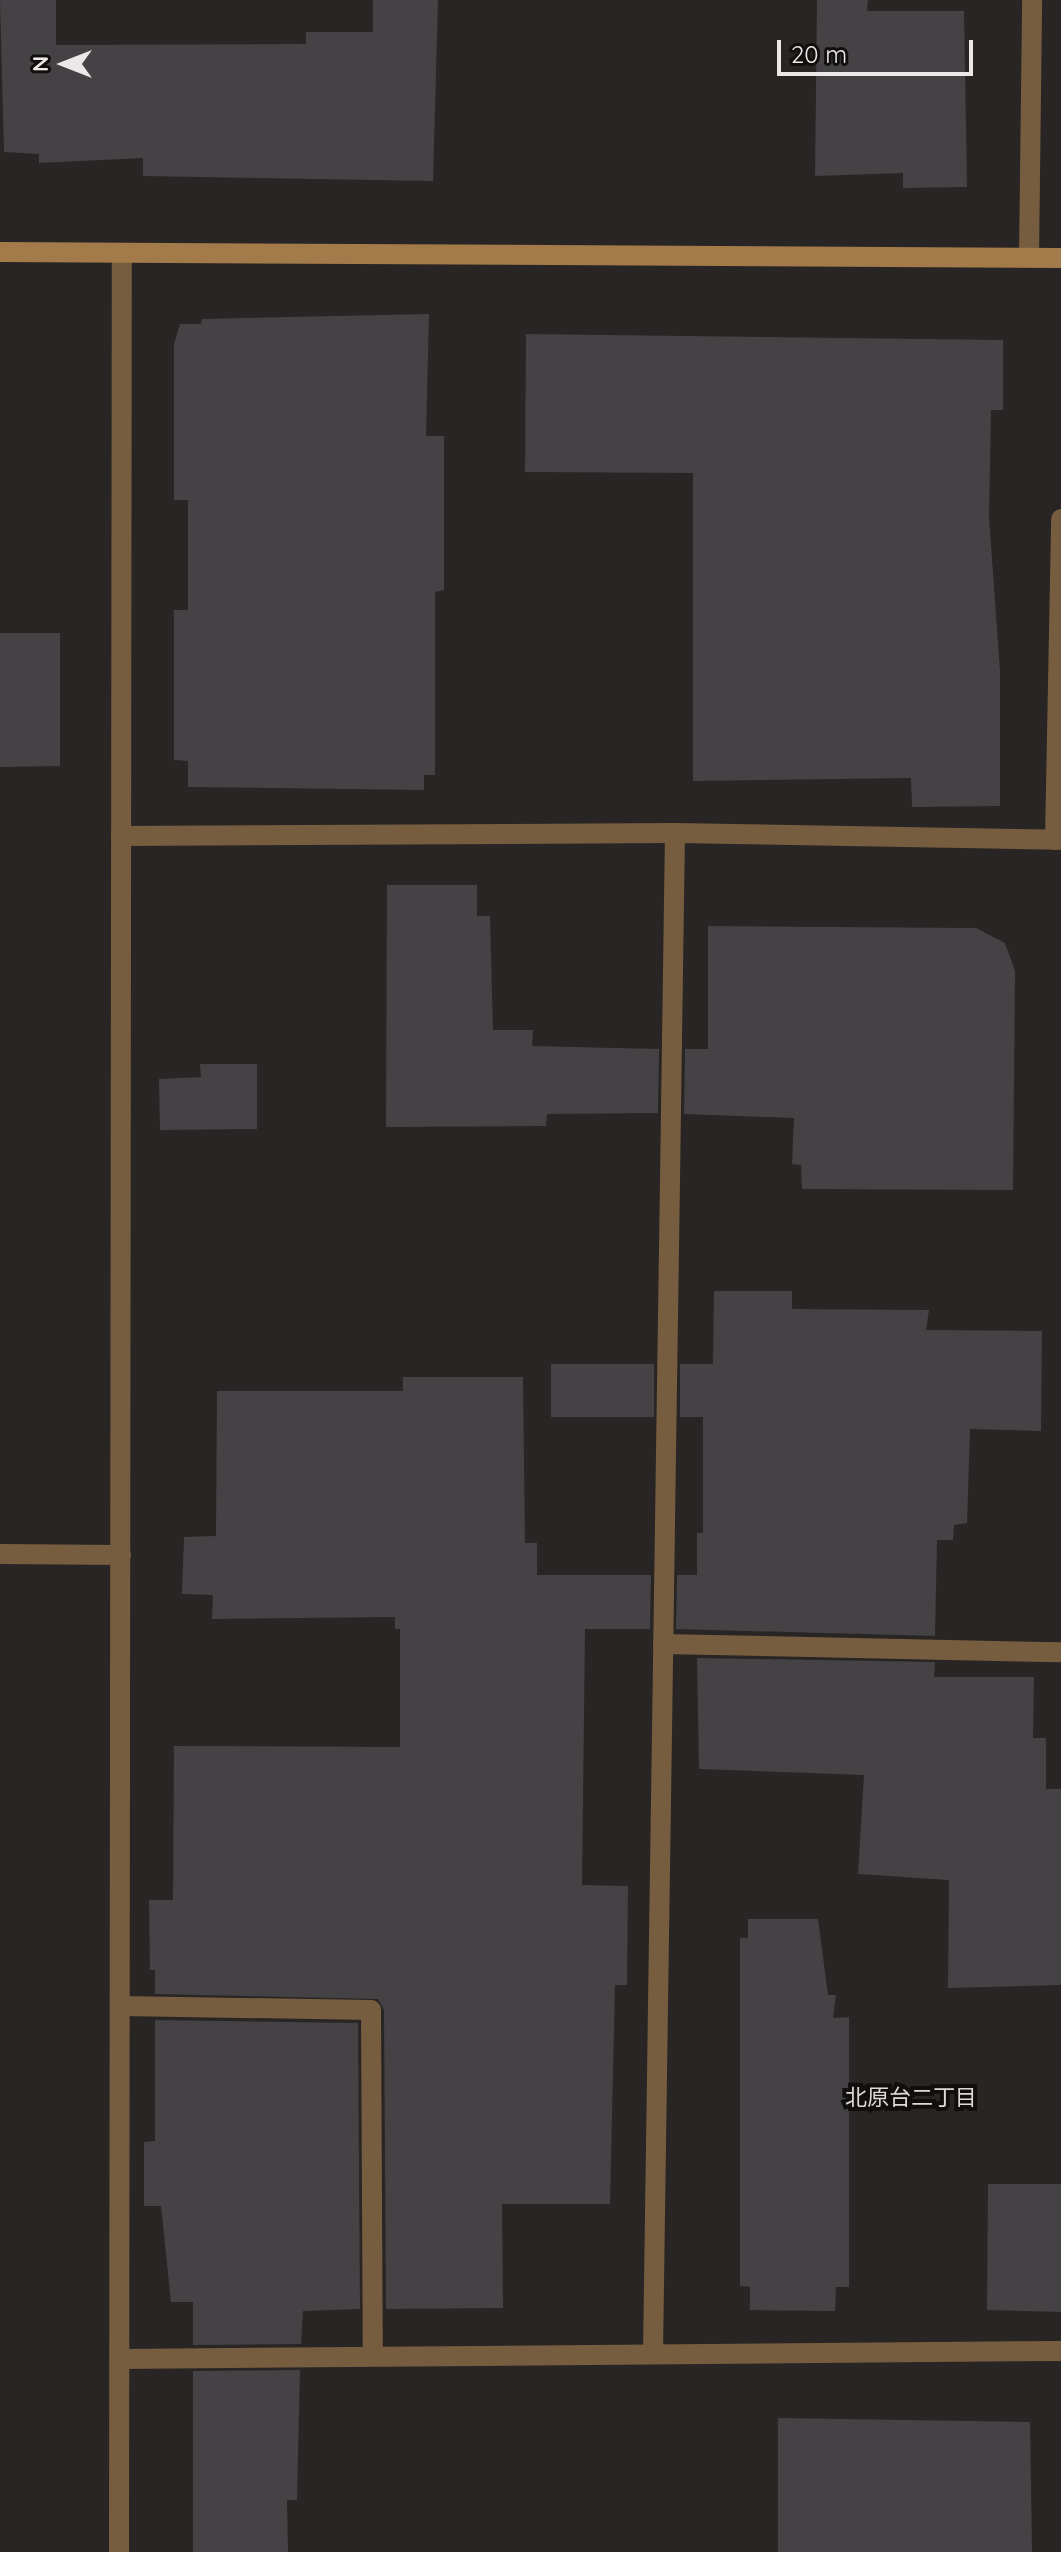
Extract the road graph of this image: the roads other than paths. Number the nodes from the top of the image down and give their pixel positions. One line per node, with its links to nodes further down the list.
1 (1032, 0): 4 (street)
2 (0, 252): 3 (street)
3 (122, 253): 4 (street); 8 (street)
4 (1029, 257): 5 (street)
5 (1061, 258)
6 (1061, 519): 9 (street)
7 (675, 833): 8 (street); 9 (street); 12 (street)
8 (121, 836): 11 (street)
9 (1058, 840)
10 (0, 1554): 11 (street)
11 (121, 1555): 14 (street)
12 (663, 1644): 13 (street); 16 (street)
13 (1061, 1652)
14 (120, 2006): 17 (street); 18 (street)
15 (1061, 2351): 16 (street)
16 (653, 2352): 17 (street)
17 (373, 2355): 18 (street)
18 (120, 2359): 19 (street)
19 (119, 2552)

